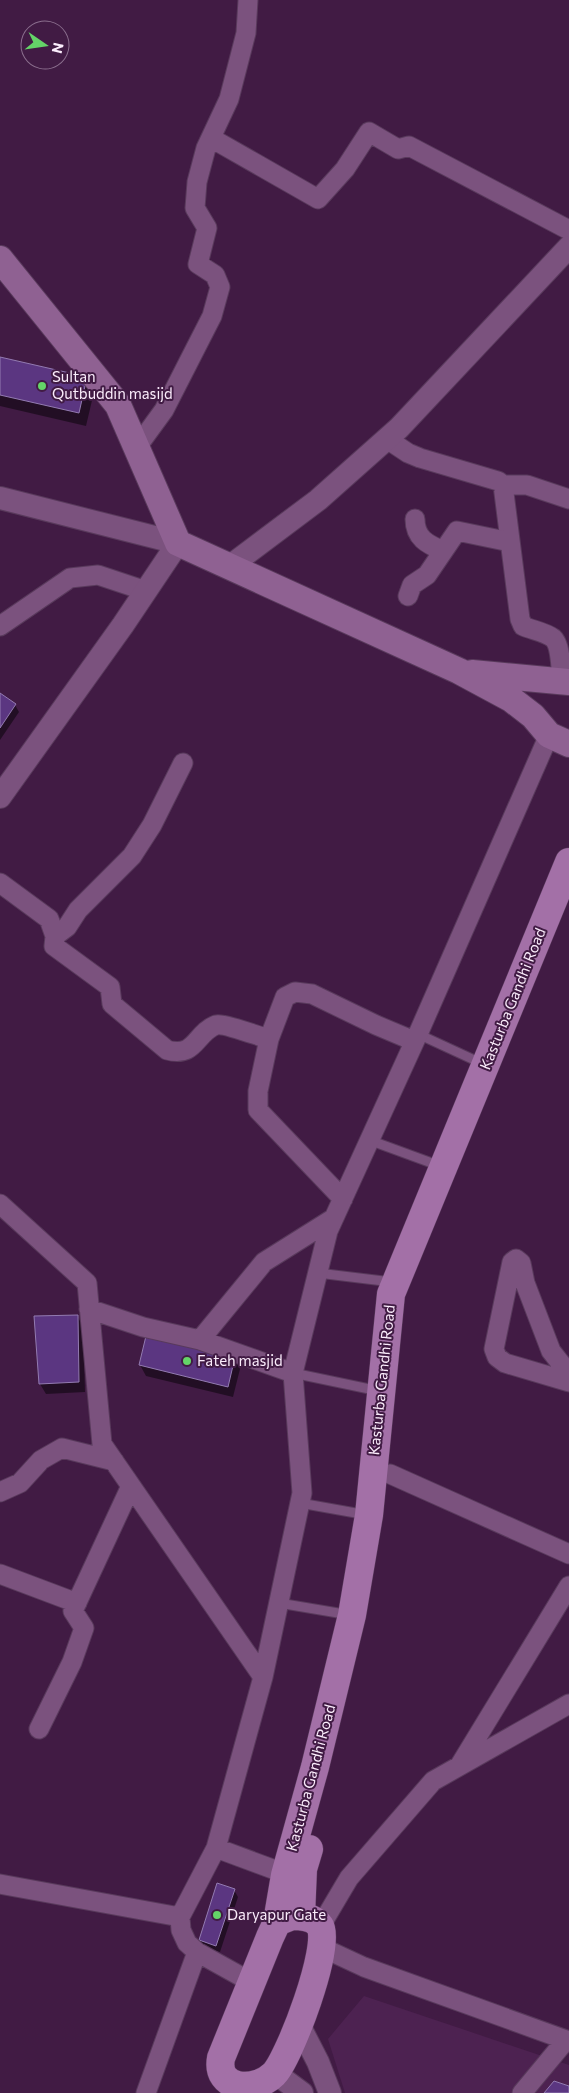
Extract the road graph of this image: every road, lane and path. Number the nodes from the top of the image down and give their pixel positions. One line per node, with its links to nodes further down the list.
1 (248, 0): 2 (street)
2 (210, 138): 3 (street); 7 (street)
3 (569, 230)
4 (569, 247): 6 (street)
5 (0, 259): 7 (main road)
6 (387, 438): 8 (street); 15 (street)
7 (137, 447): 13 (main road)
8 (503, 485): 10 (street); 12 (street)
9 (0, 498): 13 (street)
10 (569, 499)
11 (415, 519): 14 (street)
12 (510, 542): 14 (street); 20 (street)
13 (178, 543): 15 (main road); 16 (street)
14 (443, 552): 17 (street)
15 (230, 566): 19 (main road)
16 (146, 591): 18 (street); 23 (street)
17 (408, 596)
18 (0, 626)
19 (459, 671): 20 (main road); 21 (main road)
20 (566, 682)
21 (559, 739): 28 (street)
22 (183, 763): 27 (street)
23 (0, 797)
24 (569, 862): 30 (main road, Kasturba Gandhi Road)
25 (0, 883): 27 (street)
26 (569, 905): 45 (main road, Kasturba Gandhi Road)
27 (55, 936): 29 (street)
28 (416, 1037): 29 (street); 30 (lane); 31 (street)
29 (269, 1039): 33 (street)
30 (486, 1065): 32 (main road, Kasturba Gandhi Road)
31 (370, 1140): 32 (lane); 33 (street)
32 (444, 1167): 37 (main road, Kasturba Gandhi Road)
33 (343, 1199): 35 (street)
34 (0, 1204): 38 (street)
35 (334, 1218): 36 (street); 39 (street)
36 (318, 1273): 37 (lane); 40 (street)
37 (396, 1282): 43 (main road, Kasturba Gandhi Road)
38 (89, 1309): 39 (street); 44 (street)
39 (200, 1340): 40 (street)
40 (293, 1373): 43 (lane); 48 (street)
41 (569, 1374): 42 (street)
42 (569, 1382)
43 (380, 1391): 49 (main road, Kasturba Gandhi Road)
44 (114, 1461): 46 (street); 47 (street)
45 (390, 1474): 50 (street); 61 (main road, Kasturba Gandhi Road)
46 (131, 1486): 53 (street); 56 (street)
47 (0, 1492)
48 (300, 1503): 49 (lane); 54 (street)
49 (370, 1515): 55 (main road, Kasturba Gandhi Road)
50 (569, 1554)
51 (0, 1574): 53 (street)
52 (569, 1586): 59 (street)
53 (77, 1603): 58 (street)
54 (279, 1603): 55 (lane); 56 (street)
55 (352, 1615): 61 (main road, Kasturba Gandhi Road)
56 (263, 1677): 60 (street)
57 (569, 1704): 59 (street)
58 (39, 1729)
59 (460, 1766): 64 (street)
60 (216, 1848): 61 (street); 63 (street)
61 (294, 1877): 64 (main road, Kasturba Gandhi Road)
62 (0, 1884): 63 (street)
63 (180, 1917): 65 (street)
64 (305, 1928): 66 (main road); 67 (main road); 68 (street)
65 (197, 1952): 66 (street); 72 (street)
66 (251, 1982): 69 (main road)
67 (299, 2025): 70 (main road); 75 (street)
68 (567, 2041): 76 (street)
69 (220, 2064): 71 (main road); 73 (main road)
70 (276, 2073): 71 (main road); 74 (street)
71 (245, 2090)
72 (146, 2093)
73 (208, 2093)
74 (302, 2093)
75 (330, 2093)
76 (522, 2093)

